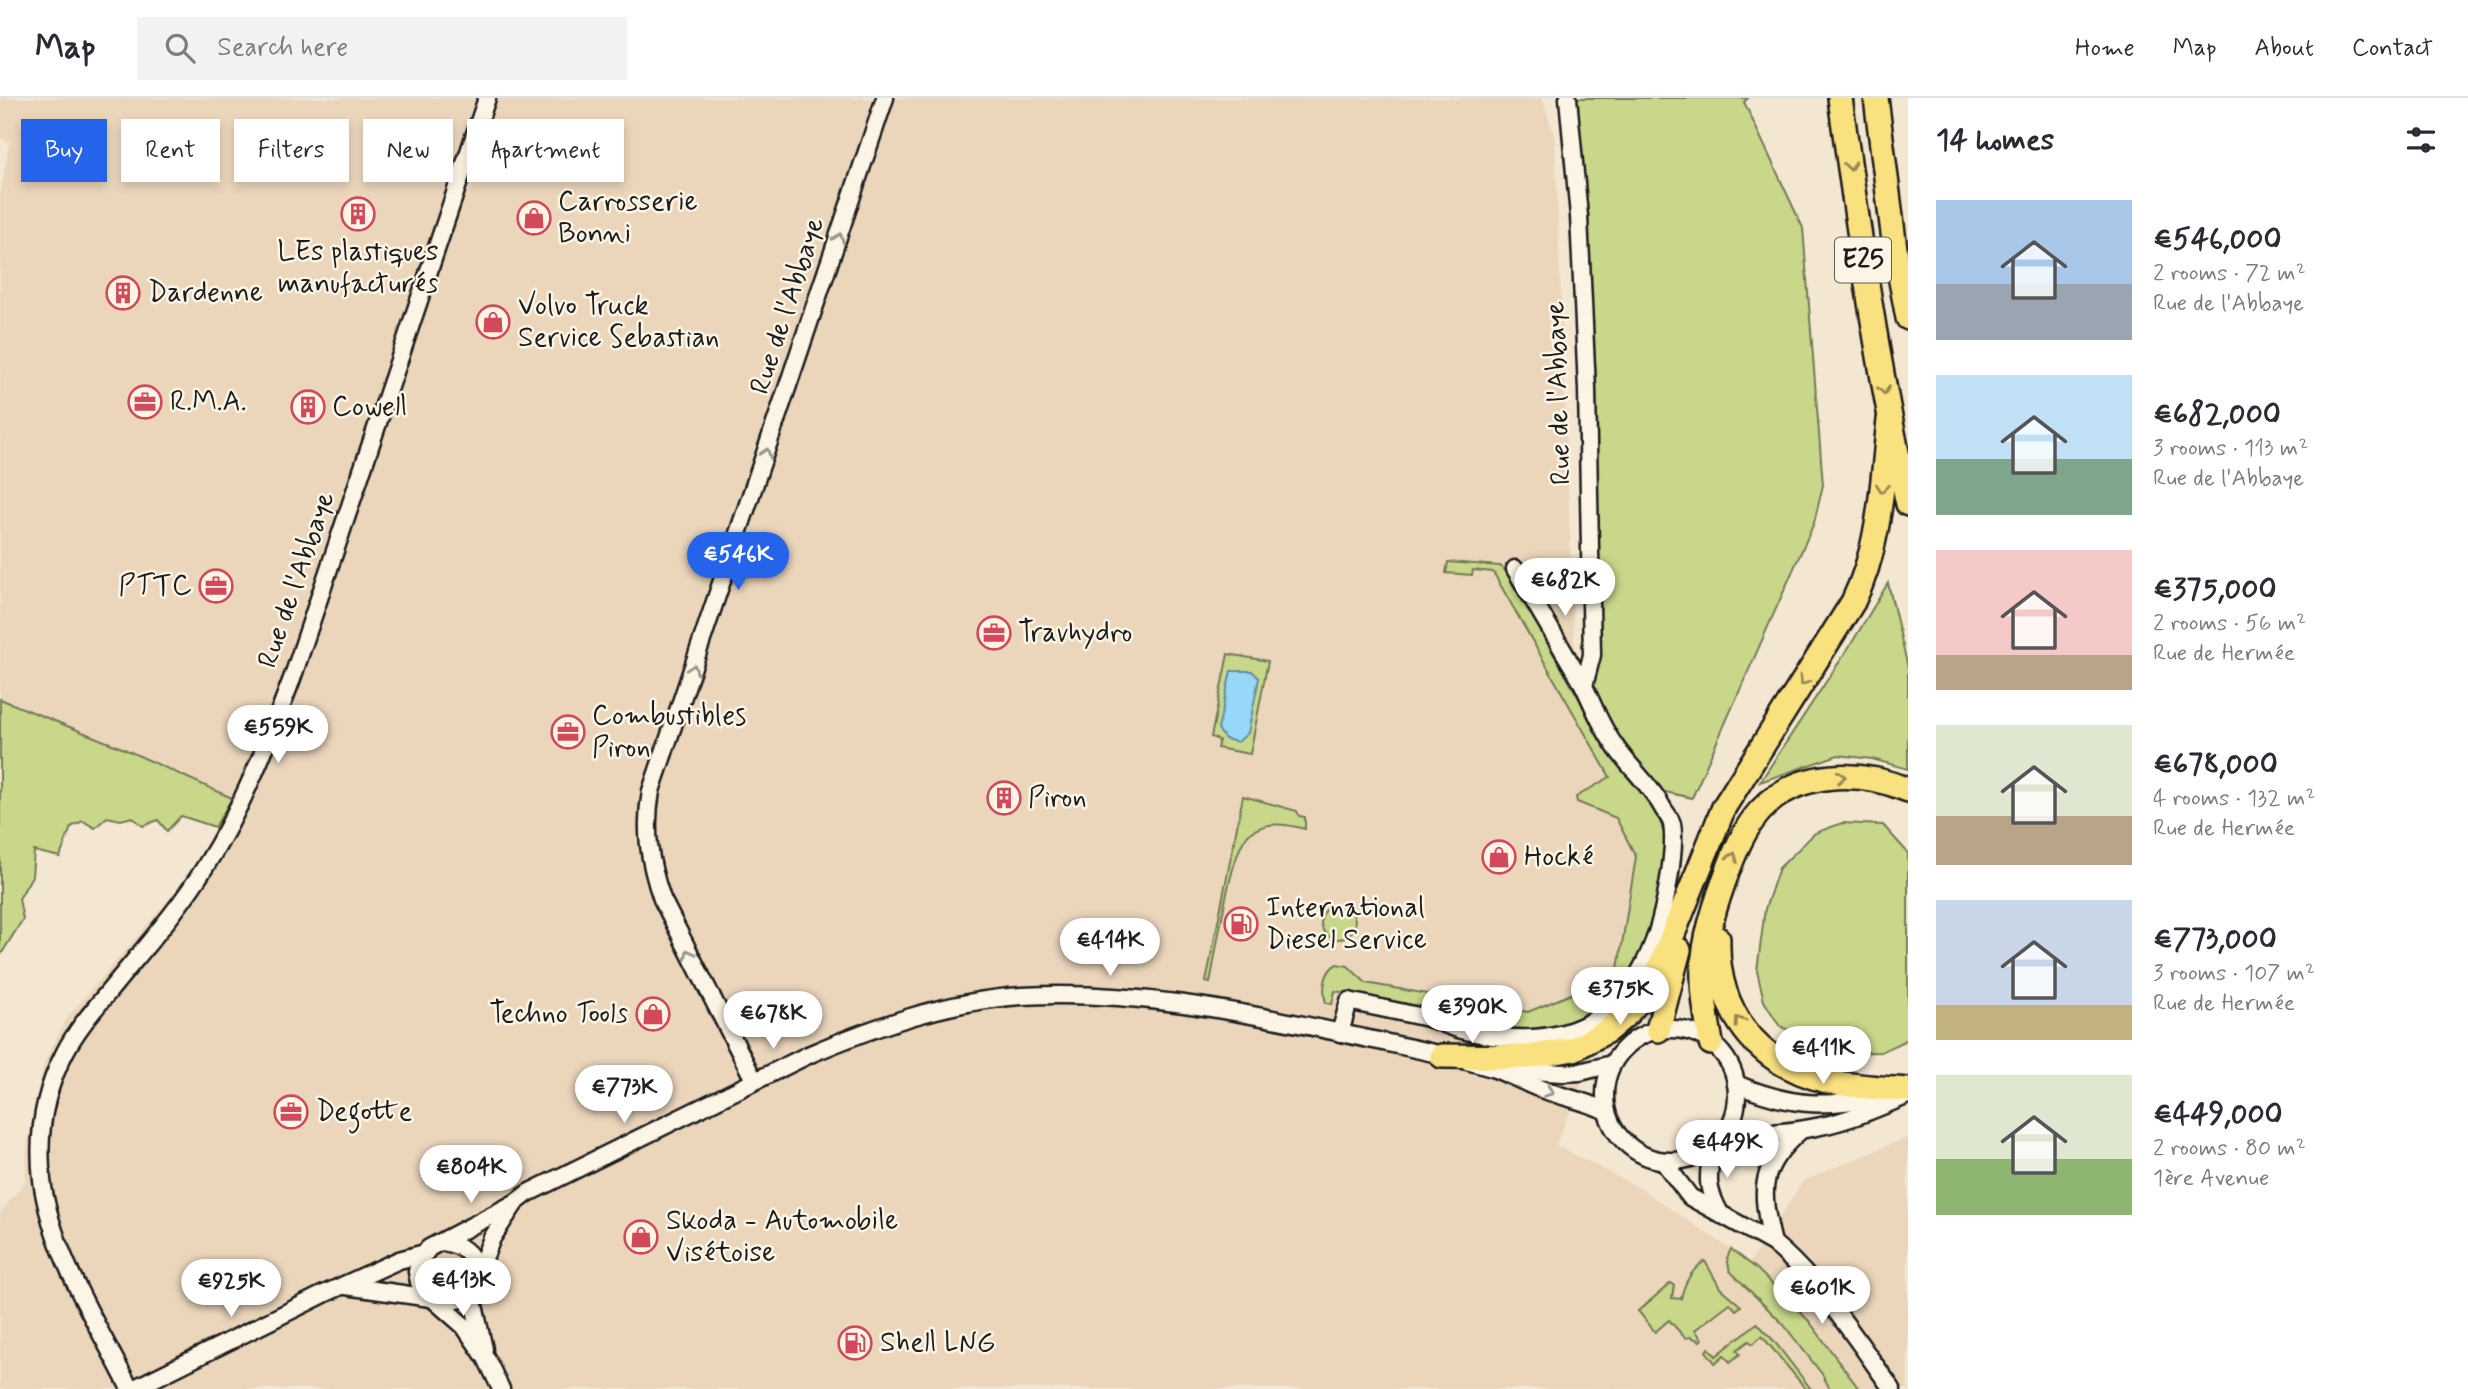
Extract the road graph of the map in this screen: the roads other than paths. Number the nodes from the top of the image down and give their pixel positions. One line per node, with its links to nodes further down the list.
1 (487, 98): 37 (street, Rue de l'Abbaye)
2 (885, 98): 20 (street, Rue de l'Abbaye, one-way to 2)
3 (1568, 98): 10 (street, Rue de l'Abbaye)
4 (1840, 98): 7 (highway, E25, one-way to 7)
5 (1876, 98): 6 (highway, E25)
6 (1908, 318)
7 (1889, 421): 8 (highway, E25); 12 (highway, one-way to 12)
8 (1908, 504)
9 (1515, 569): 10 (street)
10 (1584, 686): 15 (street)
11 (1908, 790): 13 (highway, one-way to 11)
12 (1697, 872): 14 (highway); 17 (highway)
13 (1718, 895): 16 (highway); 22 (highway, one-way to 13)
14 (1658, 1030): 16 (street); 18 (street)
15 (1340, 1033): 17 (street); 20 (street)
16 (1712, 1043): 21 (street)
17 (1442, 1056): 19 (street)
18 (1612, 1064): 19 (street); 23 (street)
19 (1493, 1069): 23 (street, one-way to 23)
20 (754, 1080): 27 (street)
21 (1736, 1084): 22 (street); 25 (street)
22 (1908, 1093): 24 (street)
23 (1606, 1111): 26 (street)
24 (1801, 1130): 25 (street); 30 (street)
25 (1718, 1142): 26 (street); 28 (street)
26 (1663, 1161): 28 (street)
27 (515, 1203): 29 (street); 32 (street)
28 (1722, 1216): 30 (street)
29 (443, 1242): 31 (street); 32 (street)
30 (1773, 1243): 39 (street)
31 (425, 1253): 33 (street); 35 (street)
32 (478, 1270): 34 (street)
33 (346, 1286): 35 (street); 37 (street)
34 (471, 1292): 35 (street); 36 (street)
35 (435, 1301): 36 (street)
36 (486, 1358): 38 (street)
37 (131, 1389)
38 (501, 1389)
39 (1892, 1389)

